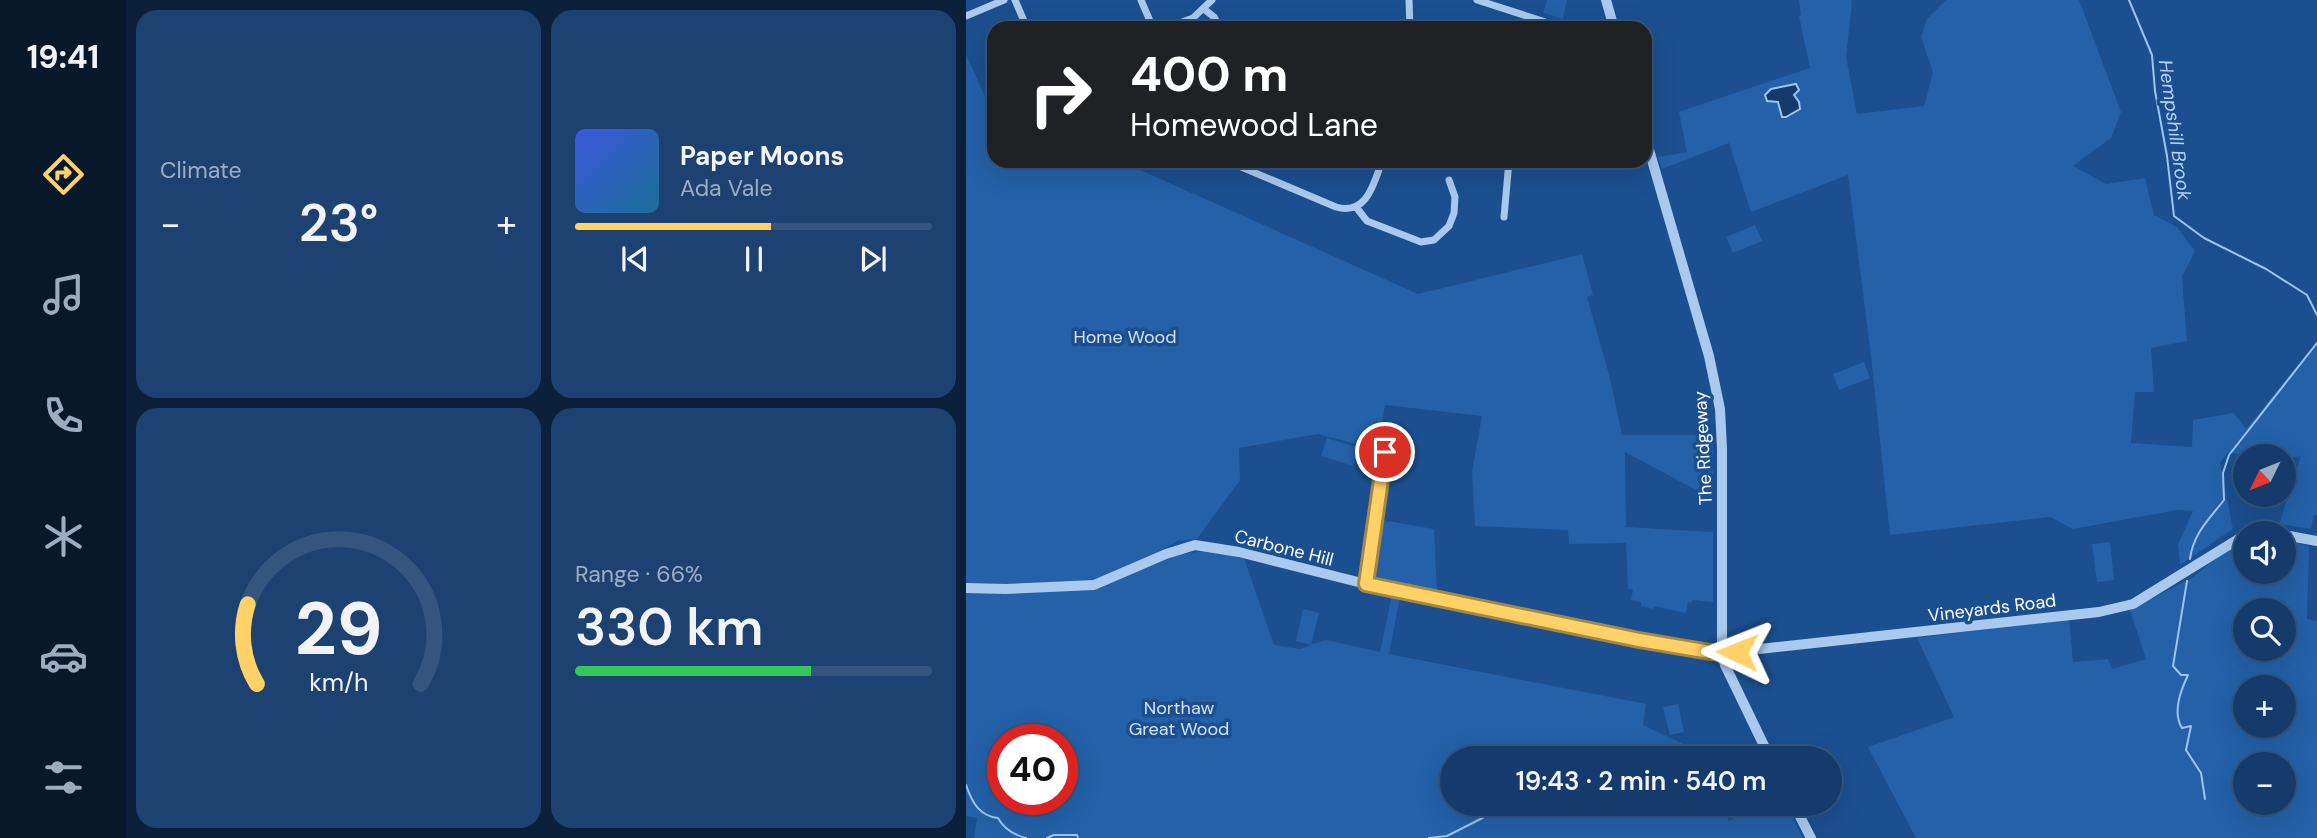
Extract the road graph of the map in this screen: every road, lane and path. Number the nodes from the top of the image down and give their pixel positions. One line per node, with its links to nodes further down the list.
1 (1004, 0): 9 (street)
2 (1015, 0): 10 (street)
3 (1141, 0): 11 (street)
4 (1212, 0): 8 (street)
5 (1409, 0): 14 (street)
6 (1477, 0): 15 (street)
7 (1606, 0): 16 (street)
8 (1204, 9): 12 (street); 13 (street)
9 (966, 16)
10 (1024, 21)
11 (1150, 21)
12 (1185, 21)
13 (1216, 21)
14 (1410, 21)
15 (1542, 21)
16 (1612, 21)
17 (1652, 160): 30 (street, The Ridgeway)
18 (1244, 168): 22 (street)
19 (1379, 168): 22 (street)
20 (1508, 168): 23 (street)
21 (1449, 180): 22 (street)
22 (1356, 207)
23 (1504, 217)
24 (1385, 452): 28 (street)
25 (2296, 537): 26 (street)
26 (2317, 541)
27 (2233, 543): 30 (street, Vineyards Road)
28 (1366, 584): 29 (street, Carbone Hill); 30 (street, Carbone Hill)
29 (966, 587)
30 (1722, 653): 31 (street, The Ridgeway)
31 (1764, 746)
32 (1800, 816): 33 (street)
33 (1811, 838)

